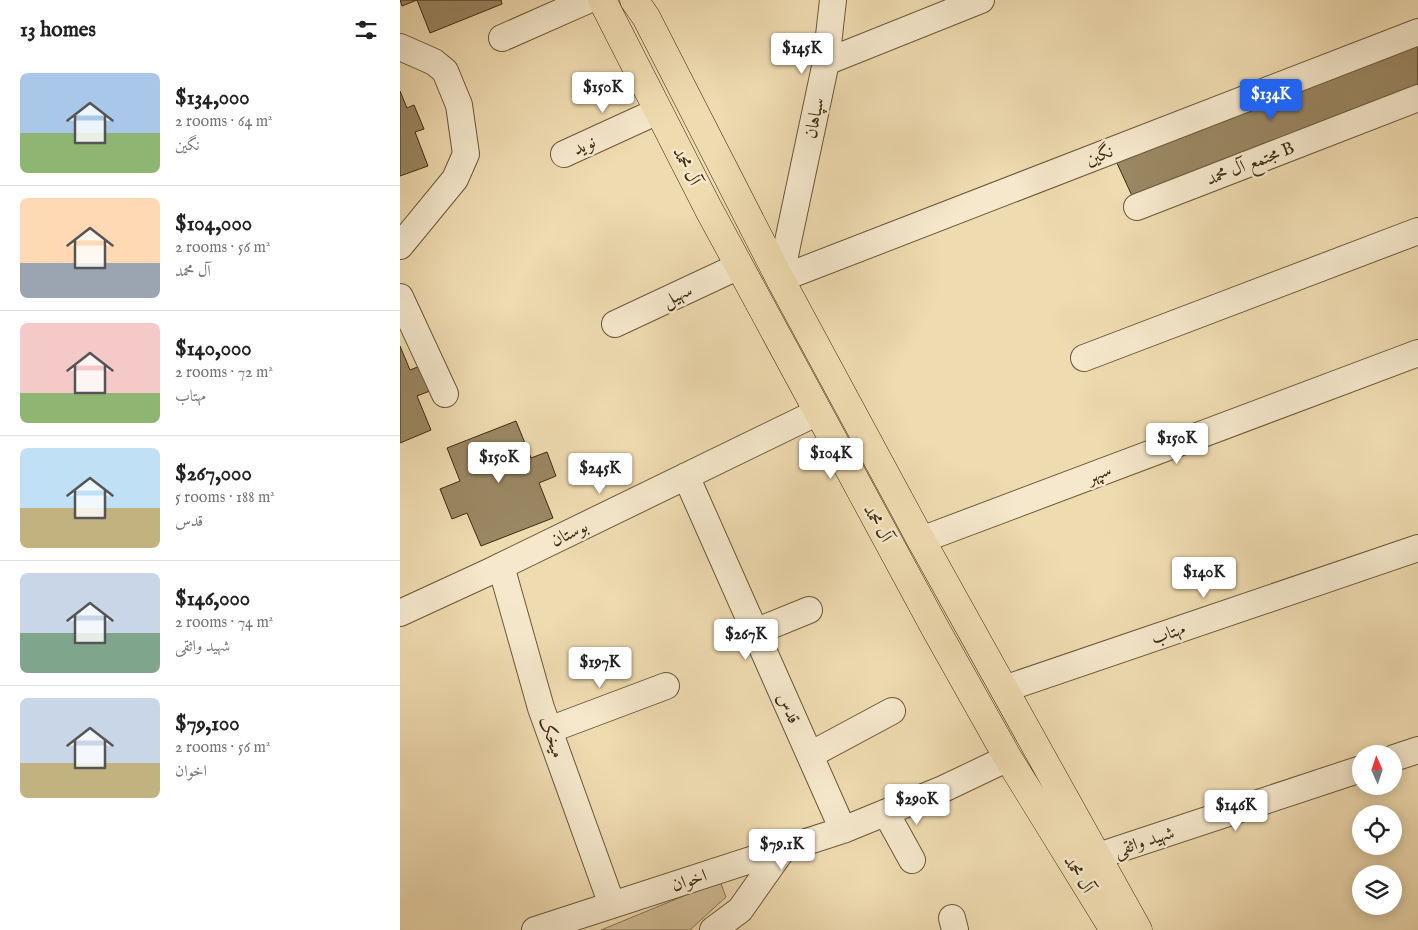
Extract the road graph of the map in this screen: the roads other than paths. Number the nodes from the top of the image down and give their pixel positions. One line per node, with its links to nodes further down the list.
1 (588, 0): 7 (street)
2 (602, 0): 11 (main road, آل محمد)
3 (634, 0): 17 (main road, آل محمد)
4 (833, 0): 9 (street, سپاهان)
5 (981, 0): 9 (street)
6 (1418, 32): 17 (street, نگین)
7 (502, 38)
8 (400, 47): 15 (street)
9 (826, 62): 17 (street, سپاهان)
10 (1418, 98): 13 (street, مجتمع آل محمد B)
11 (658, 111): 12 (street, نوید); 16 (main road, آل محمد)
12 (564, 154)
13 (1137, 207)
14 (1418, 232): 21 (street)
15 (400, 246)
16 (739, 266): 19 (street, سهیل); 23 (main road, آل محمد)
17 (780, 279): 25 (main road, آل محمد)
18 (400, 297): 22 (street)
19 (615, 324)
20 (1418, 353): 25 (street, سپهر)
21 (1084, 358)
22 (445, 394)
23 (818, 412): 24 (street, بوستان); 38 (main road, آل محمد)
24 (686, 476): 27 (street, بوستان); 30 (street, قدس)
25 (921, 540): 32 (main road, آل محمد)
26 (1418, 548): 32 (street, مهتاب)
27 (501, 566): 29 (street, بوستان); 34 (street, میخک)
28 (809, 610): 30 (street)
29 (400, 613)
30 (756, 632): 36 (street, قدس)
31 (666, 686): 34 (street)
32 (1004, 689): 44 (main road, آل محمد)
33 (892, 711): 36 (street)
34 (549, 730): 45 (street, میخک)
35 (1418, 750): 37 (street)
36 (810, 755): 41 (street, قدس)
37 (1402, 755)
38 (1008, 758): 40 (street, اخوان); 44 (main road, آل محمد)
39 (1352, 772): 44 (street, شهید واثقی)
40 (886, 813): 41 (street, اخوان); 43 (street)
41 (843, 830): 42 (street, اخوان)
42 (783, 849): 45 (street, اخوان); 47 (street)
43 (912, 860)
44 (1085, 861): 48 (main road, آل محمد); 49 (main road, آل محمد)
45 (612, 905): 46 (street, اخوان)
46 (535, 930)
47 (713, 930)
48 (1114, 930)
49 (1138, 930)

